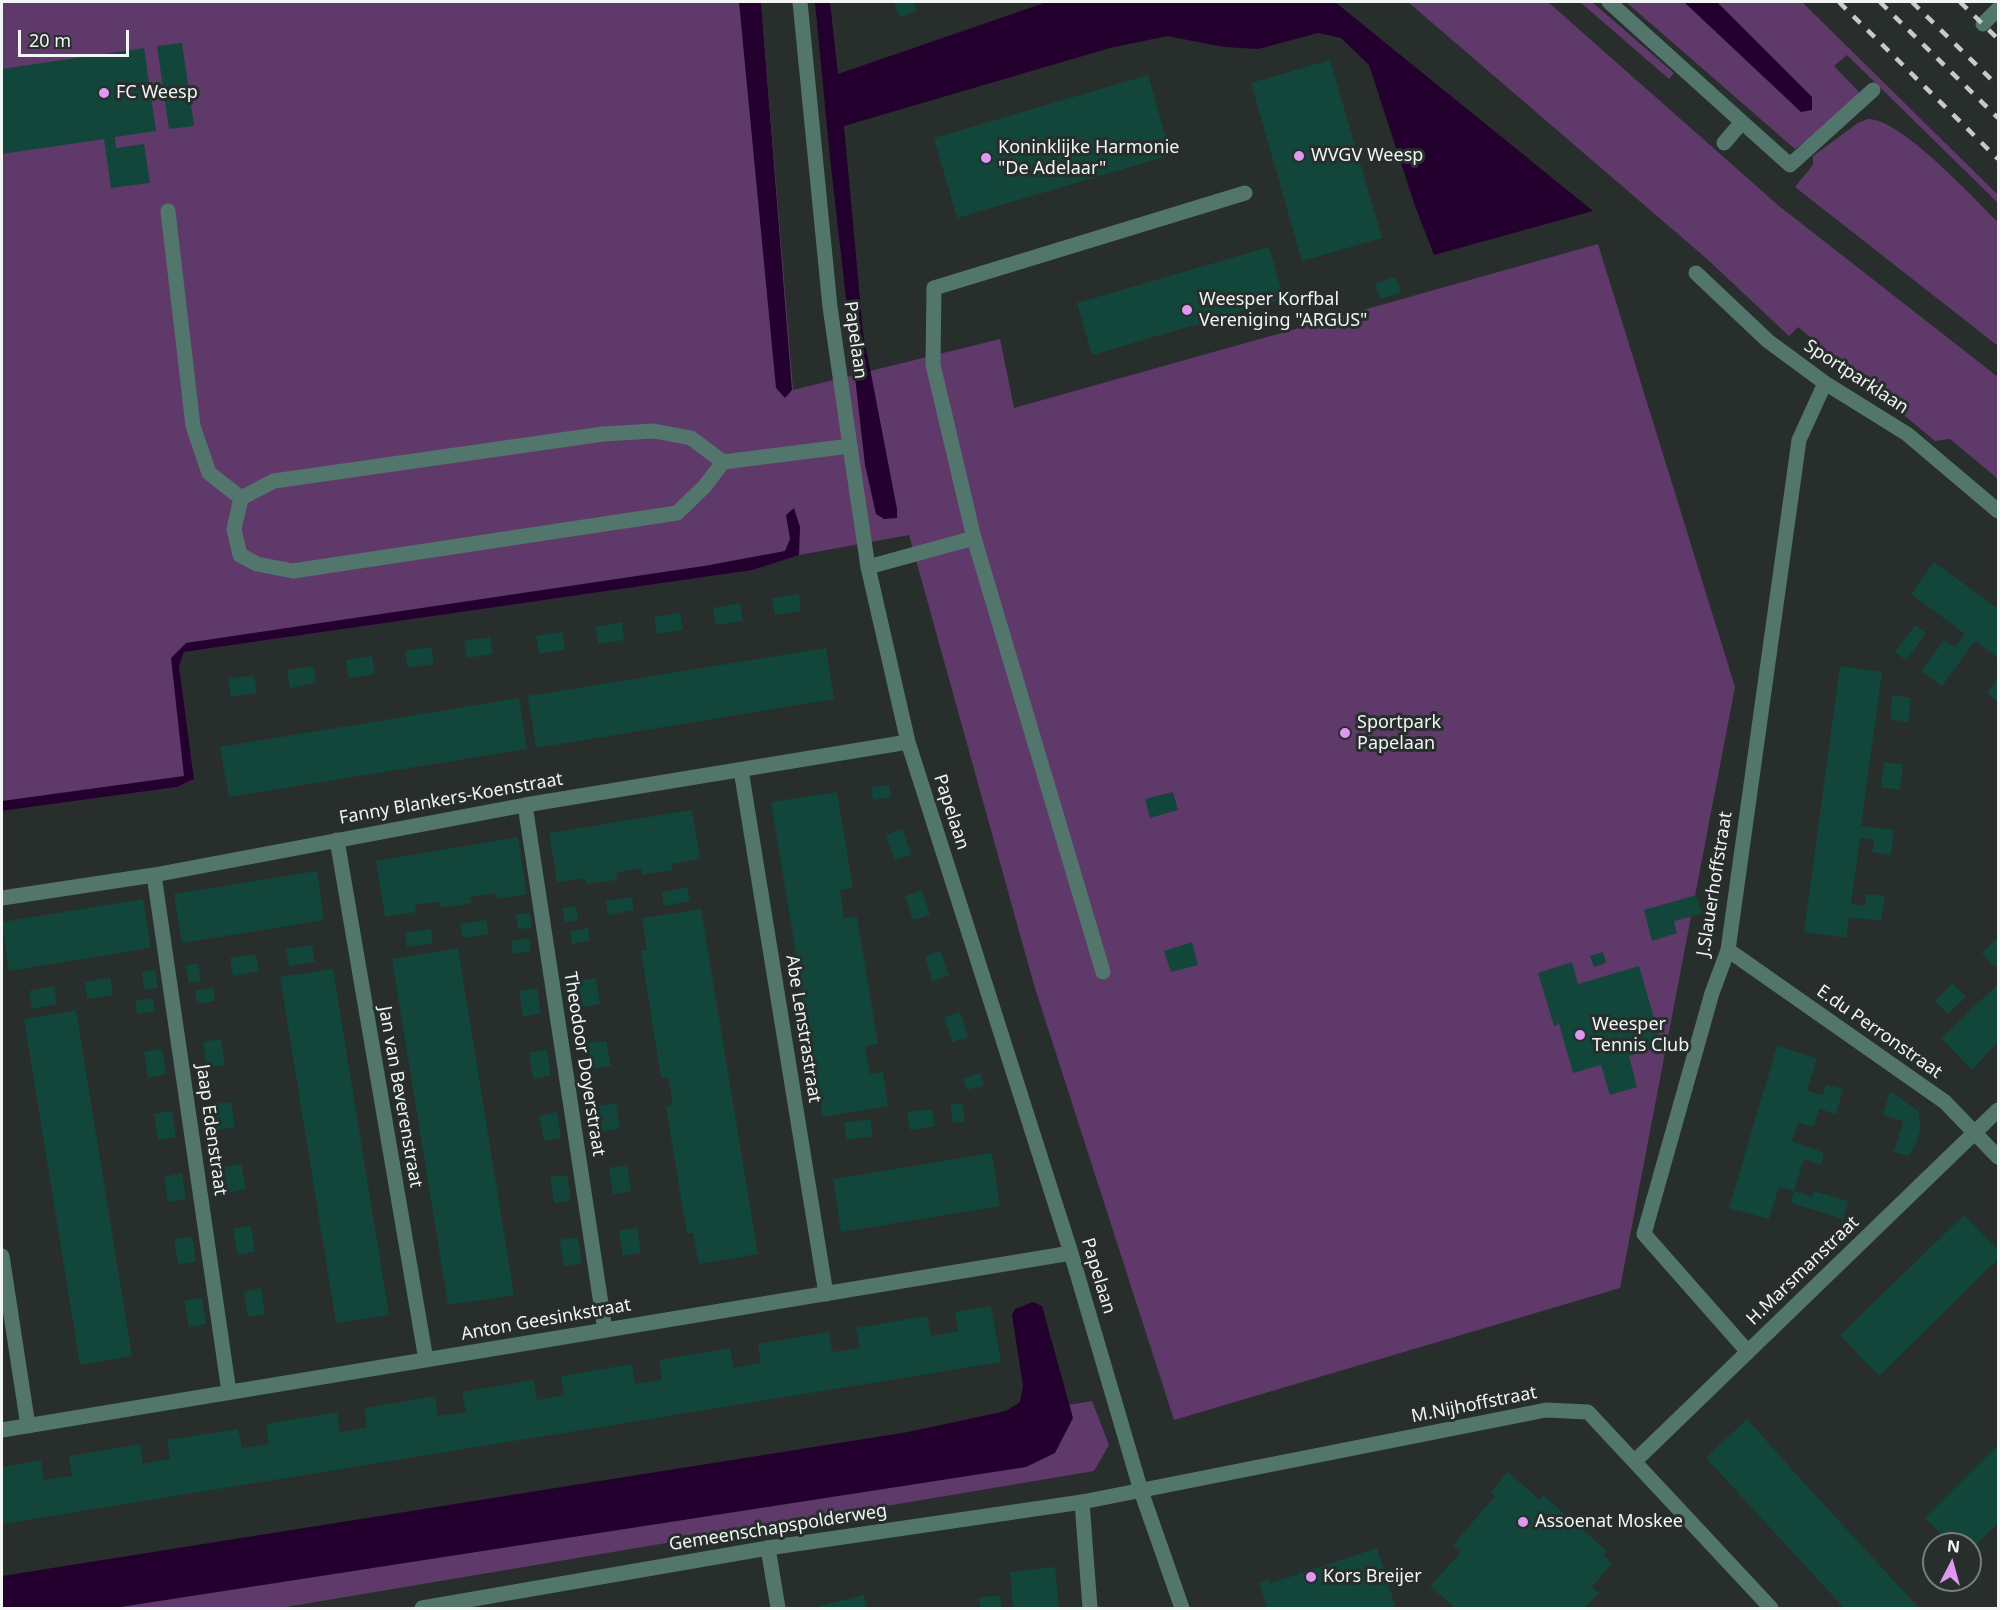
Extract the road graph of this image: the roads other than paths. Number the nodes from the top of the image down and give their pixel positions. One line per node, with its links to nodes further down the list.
1 (800, 2): 12 (street, Papelaan)
2 (1609, 2): 6 (street)
3 (1998, 9): 4 (street)
4 (1983, 24)
5 (1873, 90): 6 (street)
6 (1742, 122): 7 (street)
7 (1724, 143)
8 (1245, 193): 16 (street)
9 (168, 211): 14 (street)
10 (1696, 273): 11 (street, Sportparklaan)
11 (1825, 383): 15 (street, Sportparklaan); 24 (street, J.Slauerhoffstraat)
12 (850, 446): 13 (street); 17 (street, Papelaan)
13 (723, 462): 14 (street); 14 (street)
14 (241, 498)
15 (1998, 511)
16 (974, 538): 17 (street); 25 (street)
17 (868, 567): 18 (street, Papelaan)
18 (908, 742): 19 (street, Fanny Blankers-Koenstraat); 29 (street, Papelaan)
19 (741, 770): 20 (street, Fanny Blankers-Koenstraat); 31 (street, Abe Lenstrastraat)
20 (525, 805): 21 (street, Fanny Blankers-Koenstraat); 32 (street, Theodoor Doyerstraat)
21 (337, 840): 22 (street, Fanny Blankers-Koenstraat); 34 (street, Jan van Beverenstraat)
22 (154, 875): 23 (street, Fanny Blankers-Koenstraat); 35 (street, Jaap Edenstraat)
23 (2, 898)
24 (1728, 950): 27 (street, E.du Perronstraat); 33 (street, J.Slauerhoffstraat)
25 (1104, 972)
26 (1998, 1110): 27 (street, H.Marsmanstraat)
27 (1974, 1134): 28 (street, E.du Perronstraat); 33 (street, H.Marsmanstraat)
28 (1998, 1157)
29 (1071, 1253): 31 (street, Anton Geesinkstraat); 39 (street, Papelaan)
30 (2, 1256): 36 (street)
31 (826, 1294): 32 (street, Anton Geesinkstraat)
32 (605, 1330): 34 (street, Anton Geesinkstraat)
33 (1748, 1352): 38 (street, H.Marsmanstraat)
34 (426, 1360): 35 (street, Anton Geesinkstraat)
35 (229, 1392): 36 (street, Anton Geesinkstraat)
36 (28, 1426): 37 (street, Anton Geesinkstraat)
37 (2, 1430)
38 (1635, 1461): 39 (street, M.Nijhoffstraat); 47 (street, M.Nijhoffstraat)
39 (1141, 1491): 40 (street, Gemeenschapspolderweg); 46 (street, Papelaan)
40 (1082, 1502): 41 (street, Gemeenschapspolderweg); 45 (street)
41 (768, 1548): 42 (street, Gemeenschapspolderweg); 44 (street)
42 (455, 1606): 43 (street, Gemeenschapspolderweg)
43 (422, 1608)
44 (778, 1608)
45 (1090, 1608)
46 (1182, 1608)
47 (1771, 1608)

